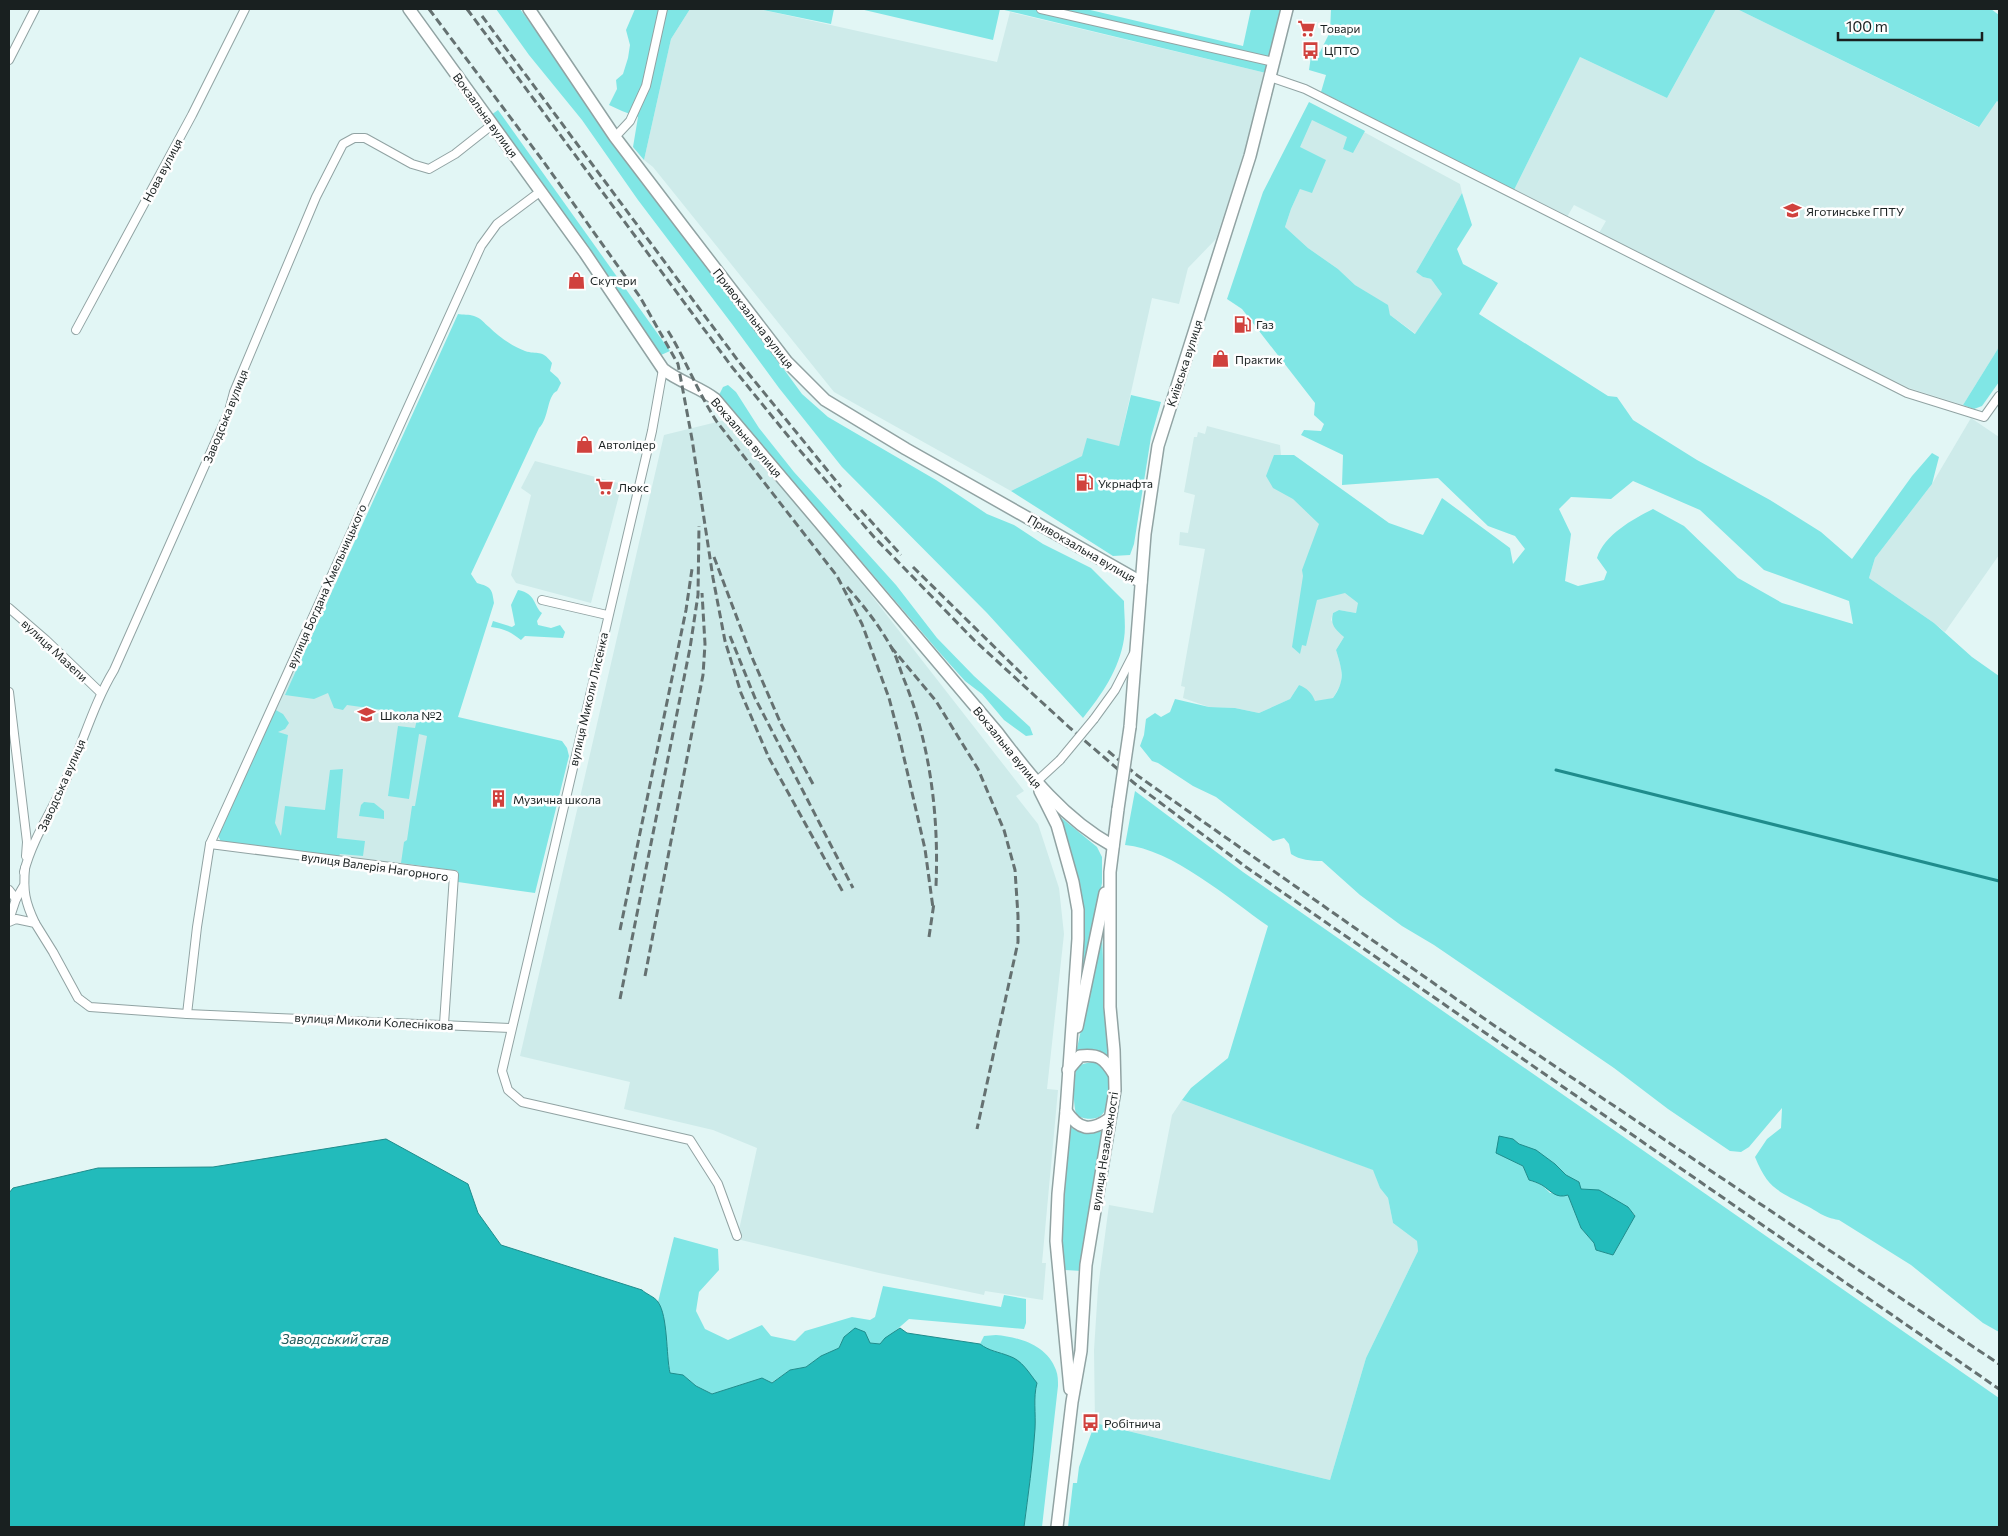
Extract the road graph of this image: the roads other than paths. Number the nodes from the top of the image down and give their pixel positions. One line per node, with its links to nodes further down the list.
1 (35, 9): 8 (street)
2 (245, 9): 14 (street, Нова вулиця)
3 (409, 9): 11 (street, Вокзальна вулиця)
4 (529, 9): 12 (street, Привокзальна вулиця)
5 (663, 9): 12 (street)
6 (1041, 9): 9 (street)
7 (1287, 9): 9 (street, Київська вулиця)
8 (9, 60)
9 (1274, 62): 10 (street, Київська вулиця)
10 (1270, 77): 16 (street); 17 (street, Київська вулиця)
11 (493, 124): 13 (street, Вокзальна вулиця); 23 (street, Заводська вулиця)
12 (616, 137): 17 (street, Привокзальна вулиця)
13 (541, 191): 15 (street, Вокзальна вулиця); 26 (street, вулиця Богдана Хмельницького)
14 (76, 330)
15 (663, 370): 20 (street, вулиця Миколи Лисенка); 24 (street, Вокзальна вулиця)
16 (1999, 396)
17 (1141, 582): 21 (street, Київська вулиця)
18 (542, 600): 20 (street)
19 (9, 608): 23 (street, вулиця Мазепи)
20 (607, 615): 37 (street, вулиця Миколи Лисенка)
21 (1138, 647): 24 (street, bridge); 25 (street, Київська вулиця, bridge)
22 (9, 692): 28 (street)
23 (100, 692): 28 (street, Заводська вулиця)
24 (1035, 783): 27 (street, Вокзальна вулиця); 38 (street)
25 (1118, 809): 27 (street, вулиця Незалежності)
26 (210, 844): 35 (street, вулиця Богдана Хмельницького); 36 (street, вулиця Валерія Нагорного)
27 (1113, 846): 29 (street, вулиця Незалежності)
28 (24, 872): 30 (street)
29 (1110, 872): 38 (street); 39 (street, вулиця Незалежності)
30 (23, 887): 32 (street); 34 (street, вулиця Миколи Колеснікова)
31 (9, 890): 32 (street)
32 (16, 899): 33 (street)
33 (9, 921): 34 (street)
34 (32, 922): 35 (street, вулиця Миколи Колеснікова)
35 (187, 1014): 36 (street, вулиця Миколи Колеснікова)
36 (444, 1024): 37 (street, вулиця Миколи Колеснікова)
37 (511, 1028): 42 (street)
38 (1068, 1070): 39 (street); 40 (street, вулиця Незалежності)
39 (1115, 1075): 41 (street, вулиця Незалежності)
40 (1066, 1111): 41 (street); 43 (street, вулиця Незалежності)
41 (1109, 1119): 43 (street, вулиця Незалежності)
42 (737, 1236)
43 (1072, 1402): 44 (street, вулиця Незалежності)
44 (1057, 1527)

